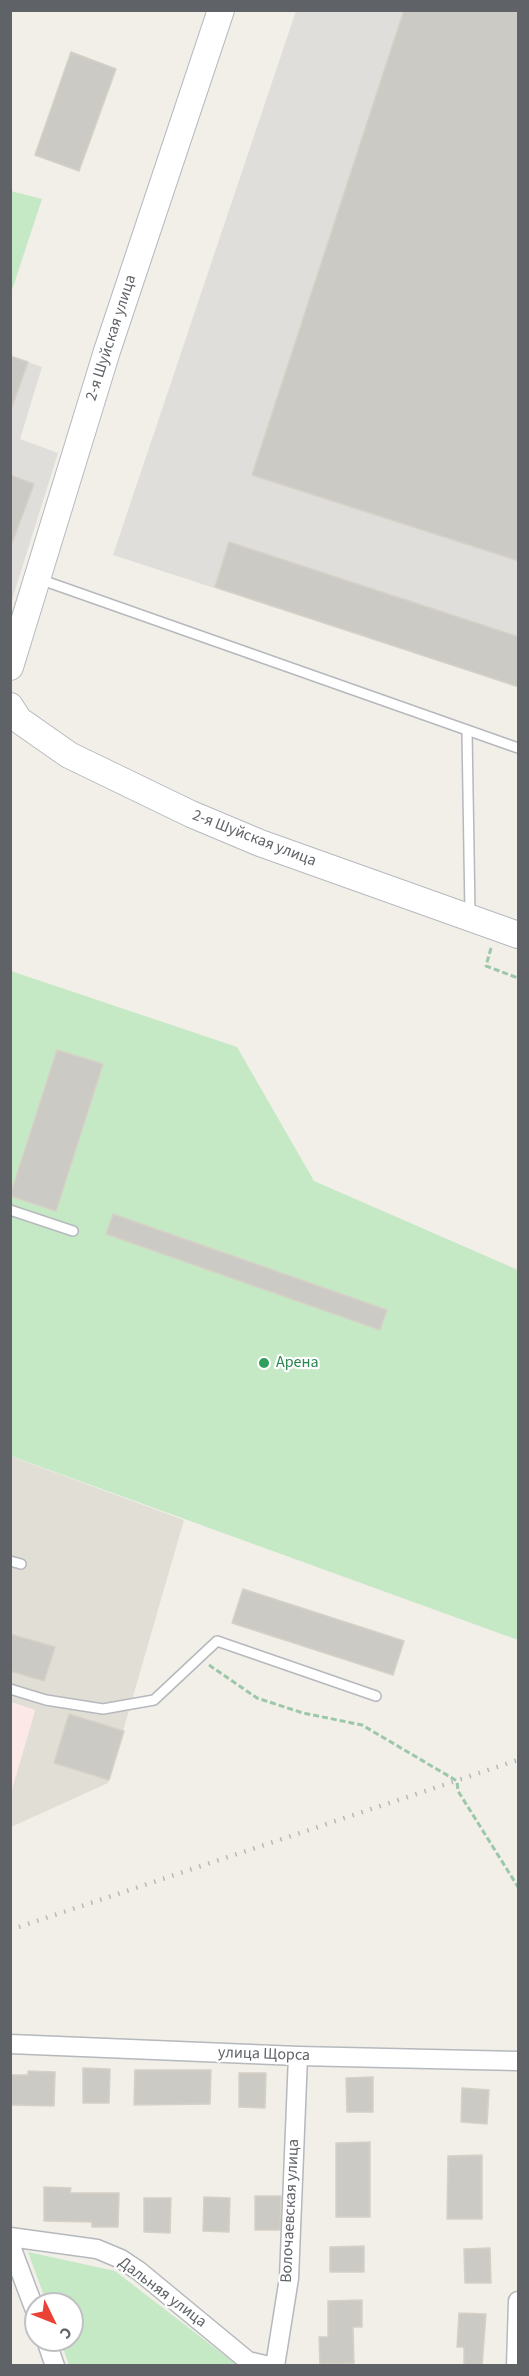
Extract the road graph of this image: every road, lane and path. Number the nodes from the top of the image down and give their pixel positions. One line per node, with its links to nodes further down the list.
1 (221, 10): 2 (street, 2-я Шуйская улица)
2 (37, 578): 3 (street, 2-я Шуйская улица); 5 (lane)
3 (10, 668)
4 (13, 717): 7 (street, 2-я Шуйская улица)
5 (467, 731): 6 (lane); 7 (lane)
6 (519, 748)
7 (470, 919): 8 (street, 2-я Шуйская улица)
8 (519, 935)
9 (10, 1210): 10 (lane)
10 (73, 1231)
11 (10, 1561): 12 (lane)
12 (21, 1564)
13 (200, 1659): 14 (lane); 15 (lane); 16 (path)
14 (10, 1689)
15 (376, 1696)
16 (519, 1887)
17 (10, 2044): 18 (street, улица Щорса)
18 (298, 2056): 19 (street, улица Щорса); 25 (street, Волочаевская улица)
19 (519, 2061)
20 (10, 2237): 24 (street, Дальняя улица)
21 (10, 2244): 22 (street)
22 (28, 2292)
23 (519, 2301): 26 (street)
24 (269, 2366)
25 (275, 2366)
26 (516, 2366)

